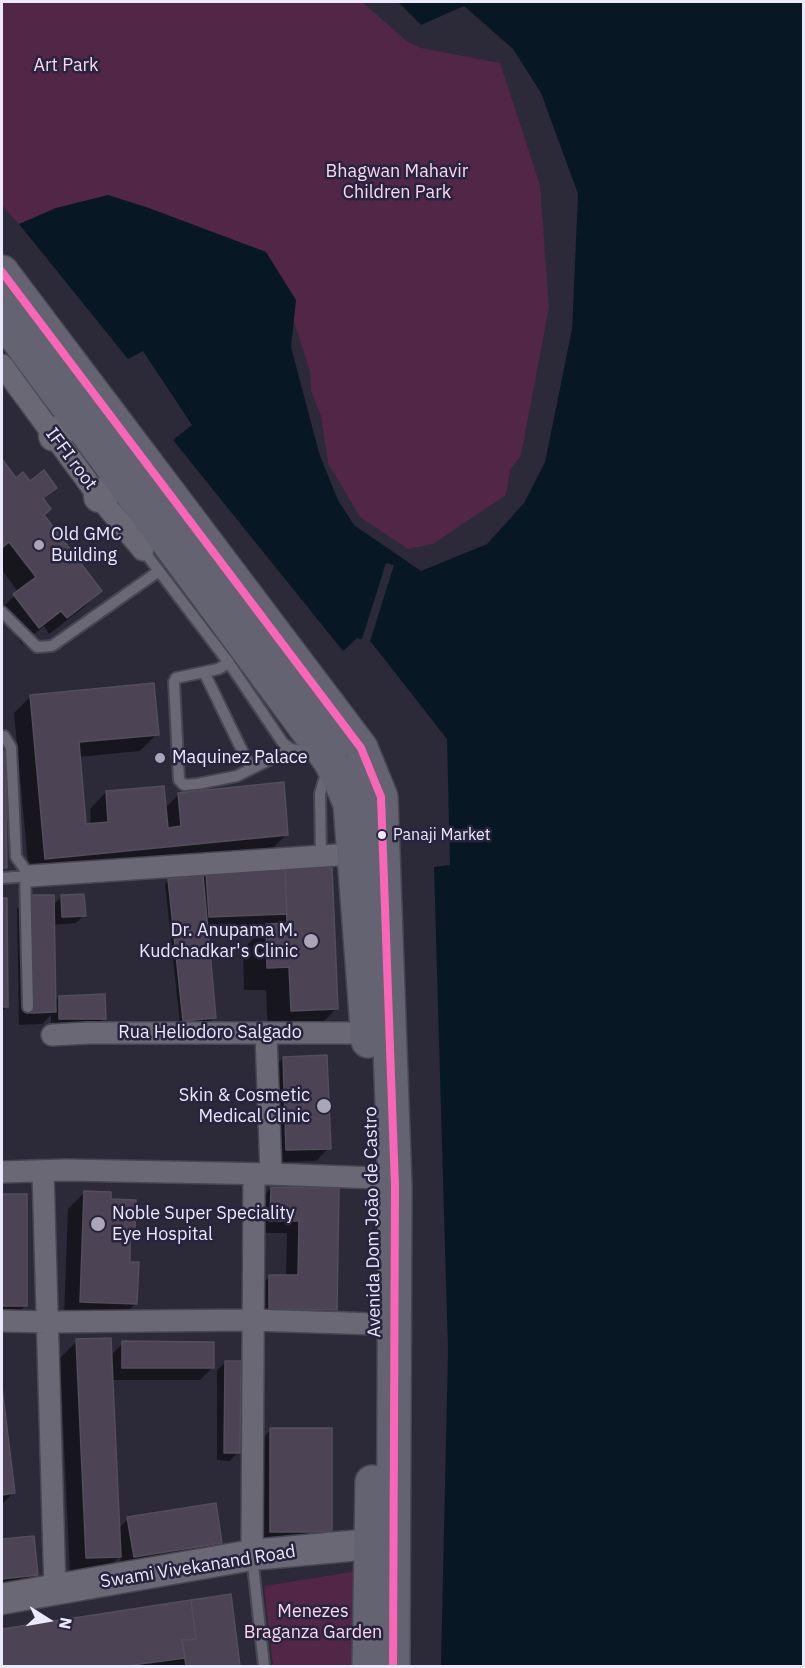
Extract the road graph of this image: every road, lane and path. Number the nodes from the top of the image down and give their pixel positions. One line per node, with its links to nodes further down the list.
1 (2, 272): 29 (main road, Avenida Dom João de Castro)
2 (2, 318): 4 (main road, Avenida Dom João de Castro)
3 (2, 365): 4 (street, IFFI root)
4 (65, 427): 5 (main road, Avenida Dom João de Castro)
5 (111, 488): 6 (street, IFFI root); 12 (main road, Avenida Dom João de Castro)
6 (143, 550): 7 (lane)
7 (159, 571): 8 (lane); 9 (lane)
8 (2, 612)
9 (229, 663): 10 (lane); 12 (lane)
10 (204, 672): 13 (lane); 13 (lane)
11 (2, 736): 15 (lane)
12 (320, 760): 13 (lane); 14 (main road, Avenida Dom João de Castro)
13 (251, 770)
14 (337, 855): 15 (street); 18 (main road, Avenida Dom João de Castro)
15 (28, 873): 16 (lane); 17 (lane)
16 (2, 878)
17 (28, 1007)
18 (368, 1033): 19 (street, Rua Heliodoro Salgado); 24 (main road, Avenida Dom João de Castro)
19 (266, 1034): 20 (street, Rua Heliodoro Salgado); 23 (street)
20 (52, 1035)
21 (2, 1172): 22 (street)
22 (43, 1172): 23 (street); 27 (street)
23 (262, 1174): 24 (street); 25 (street)
24 (375, 1178): 28 (main road, Avenida Dom João de Castro)
25 (252, 1320): 27 (street); 28 (street); 30 (street)
26 (2, 1321): 27 (street)
27 (48, 1322): 31 (street)
28 (376, 1323): 29 (main road, Avenida Dom João de Castro)
29 (383, 1542): 30 (street, Swami Vivekanand Road); 34 (main road, Avenida Dom João de Castro); 35 (main road, Avenida Dom João de Castro)
30 (252, 1555): 31 (street, Swami Vivekanand Road); 33 (lane)
31 (55, 1590): 32 (street, Swami Vivekanand Road)
32 (2, 1599)
33 (264, 1666)
34 (369, 1666)
35 (393, 1666)

